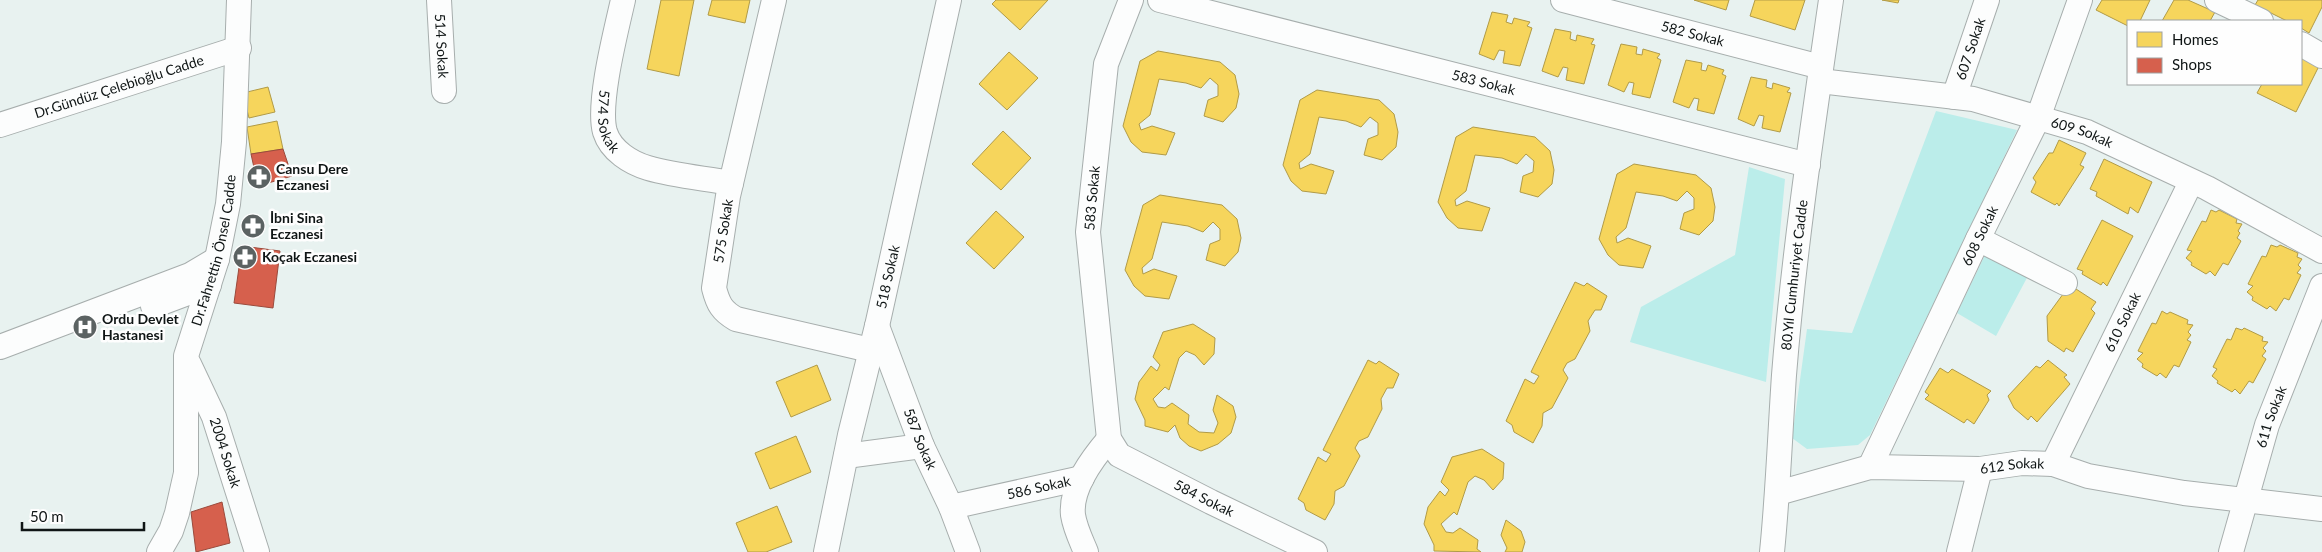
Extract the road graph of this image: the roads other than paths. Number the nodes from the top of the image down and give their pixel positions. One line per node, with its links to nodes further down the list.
1 (239, 0): 15 (street, Dr.Fahrettin Önsel Cadde)
2 (438, 0): 18 (street, 514 Sokak)
3 (623, 0): 24 (street, 574 Sokak)
4 (774, 0): 24 (street, 575 Sokak)
5 (949, 0): 31 (street, 518 Sokak)
6 (1132, 0): 36 (street, 583 Sokak)
7 (1160, 0): 22 (street, 583 Sokak)
8 (1831, 0): 17 (street, 80.Yıl Cumhuriyet Cadde)
9 (1987, 0): 19 (street, 607 Sokak)
10 (2080, 0): 20 (street, 608 Sokak)
11 (2217, 0): 13 (street)
12 (1576, 2): 17 (street, 582 Sokak)
13 (2259, 20)
14 (2302, 45): 16 (street)
15 (239, 48): 21 (street, Dr.Gündüz Çelebioğlu Cadde); 27 (street, Dr.Fahrettin Önsel Cadde)
16 (2322, 56)
17 (1820, 74): 19 (street, 609 Sokak); 22 (street, 80.Yıl Cumhuriyet Cadde)
18 (444, 91)
19 (1954, 97): 20 (street, 609 Sokak)
20 (2038, 118): 23 (street, 609 Sokak); 25 (street, 608 Sokak)
21 (0, 125)
22 (1808, 165): 43 (street, 80.Yıl Cumhuriyet Cadde)
23 (2191, 182): 26 (street, 609 Sokak); 39 (street, 610 Sokak)
24 (731, 183): 33 (street, 575 Sokak)
25 (1978, 239): 28 (street); 40 (street, 608 Sokak)
26 (2322, 251)
27 (217, 259): 29 (street, Dr.Fahrettin Önsel Cadde); 32 (street)
28 (2065, 283)
29 (209, 285): 34 (street, Dr.Fahrettin Önsel Cadde); 35 (street)
30 (2322, 286): 44 (street, 611 Sokak)
31 (877, 326): 33 (street, 518 Sokak); 37 (street, 587 Sokak)
32 (0, 347)
33 (870, 350): 38 (street, 518 Sokak)
34 (186, 356): 47 (street, Dr.Fahrettin Önsel Cadde); 48 (street, 2004 Sokak)
35 (0, 360)
36 (1108, 435): 42 (street, 586 Sokak); 52 (street, 584 Sokak)
37 (922, 446): 38 (street); 45 (street, 587 Sokak)
38 (846, 456): 49 (street, 518 Sokak)
39 (2054, 464): 41 (street, 612 Sokak); 44 (street, 612 Sokak)
40 (1870, 468): 41 (street, 612 Sokak); 43 (street, 612 Sokak)
41 (1980, 468): 54 (street)
42 (1082, 478): 45 (street, 586 Sokak); 51 (street)
43 (1778, 493): 53 (street, 80.Yıl Cumhuriyet Cadde)
44 (2245, 501): 46 (street, 612 Sokak); 55 (street, 611 Sokak)
45 (950, 507): 50 (street, 587 Sokak)
46 (2322, 509)
47 (159, 552)
48 (257, 552)
49 (826, 552)
50 (968, 552)
51 (1086, 552)
52 (1315, 552)
53 (1772, 552)
54 (1959, 552)
55 (2231, 552)

